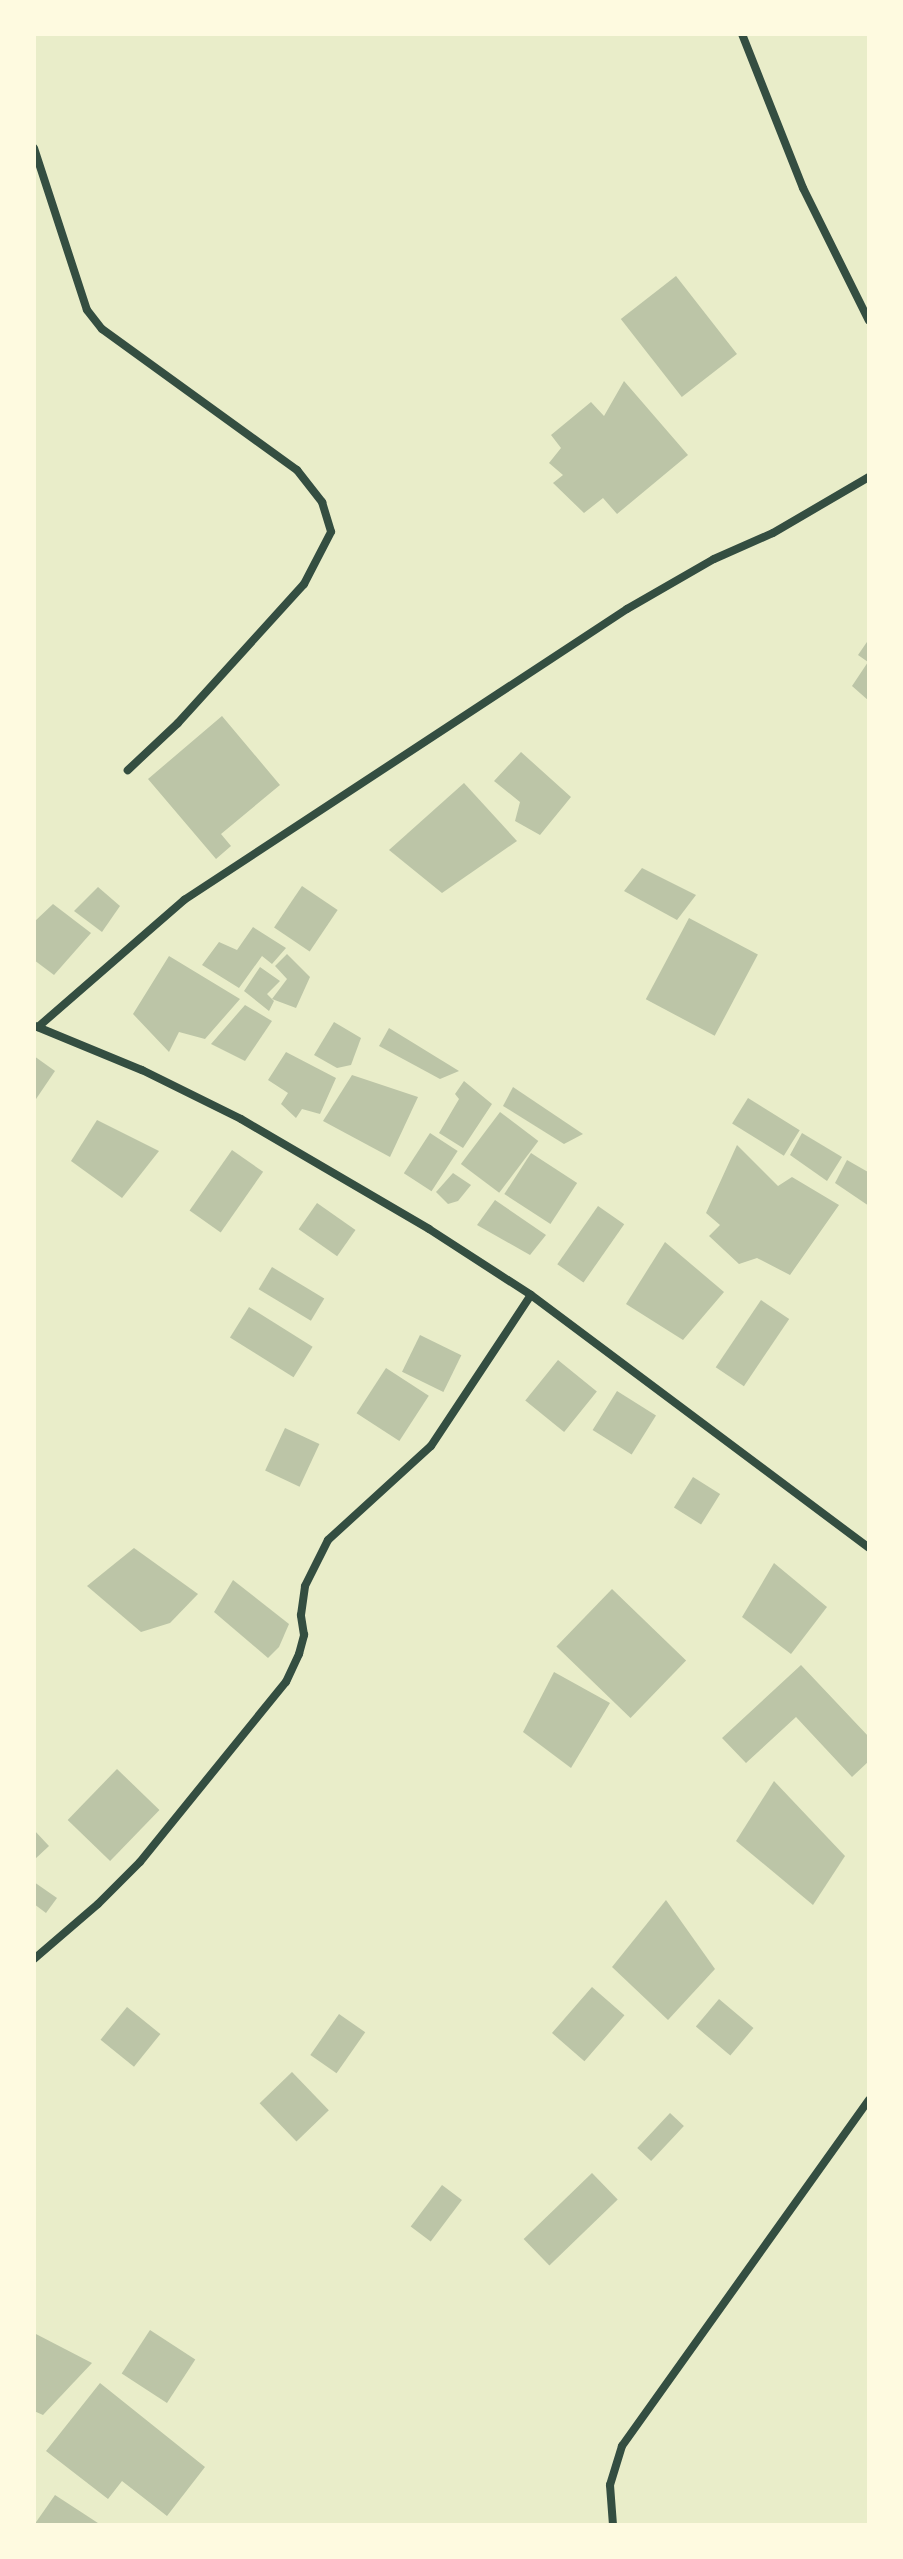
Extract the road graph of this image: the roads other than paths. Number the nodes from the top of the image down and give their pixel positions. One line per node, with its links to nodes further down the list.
1 (742, 34): 3 (street)
2 (34, 148): 5 (street)
3 (869, 321)
4 (869, 477): 6 (street)
5 (128, 770)
6 (36, 1026): 7 (street)
7 (531, 1295): 8 (street); 9 (street)
8 (869, 1548)
9 (34, 1959)
10 (869, 2100): 11 (street)
11 (613, 2525)

